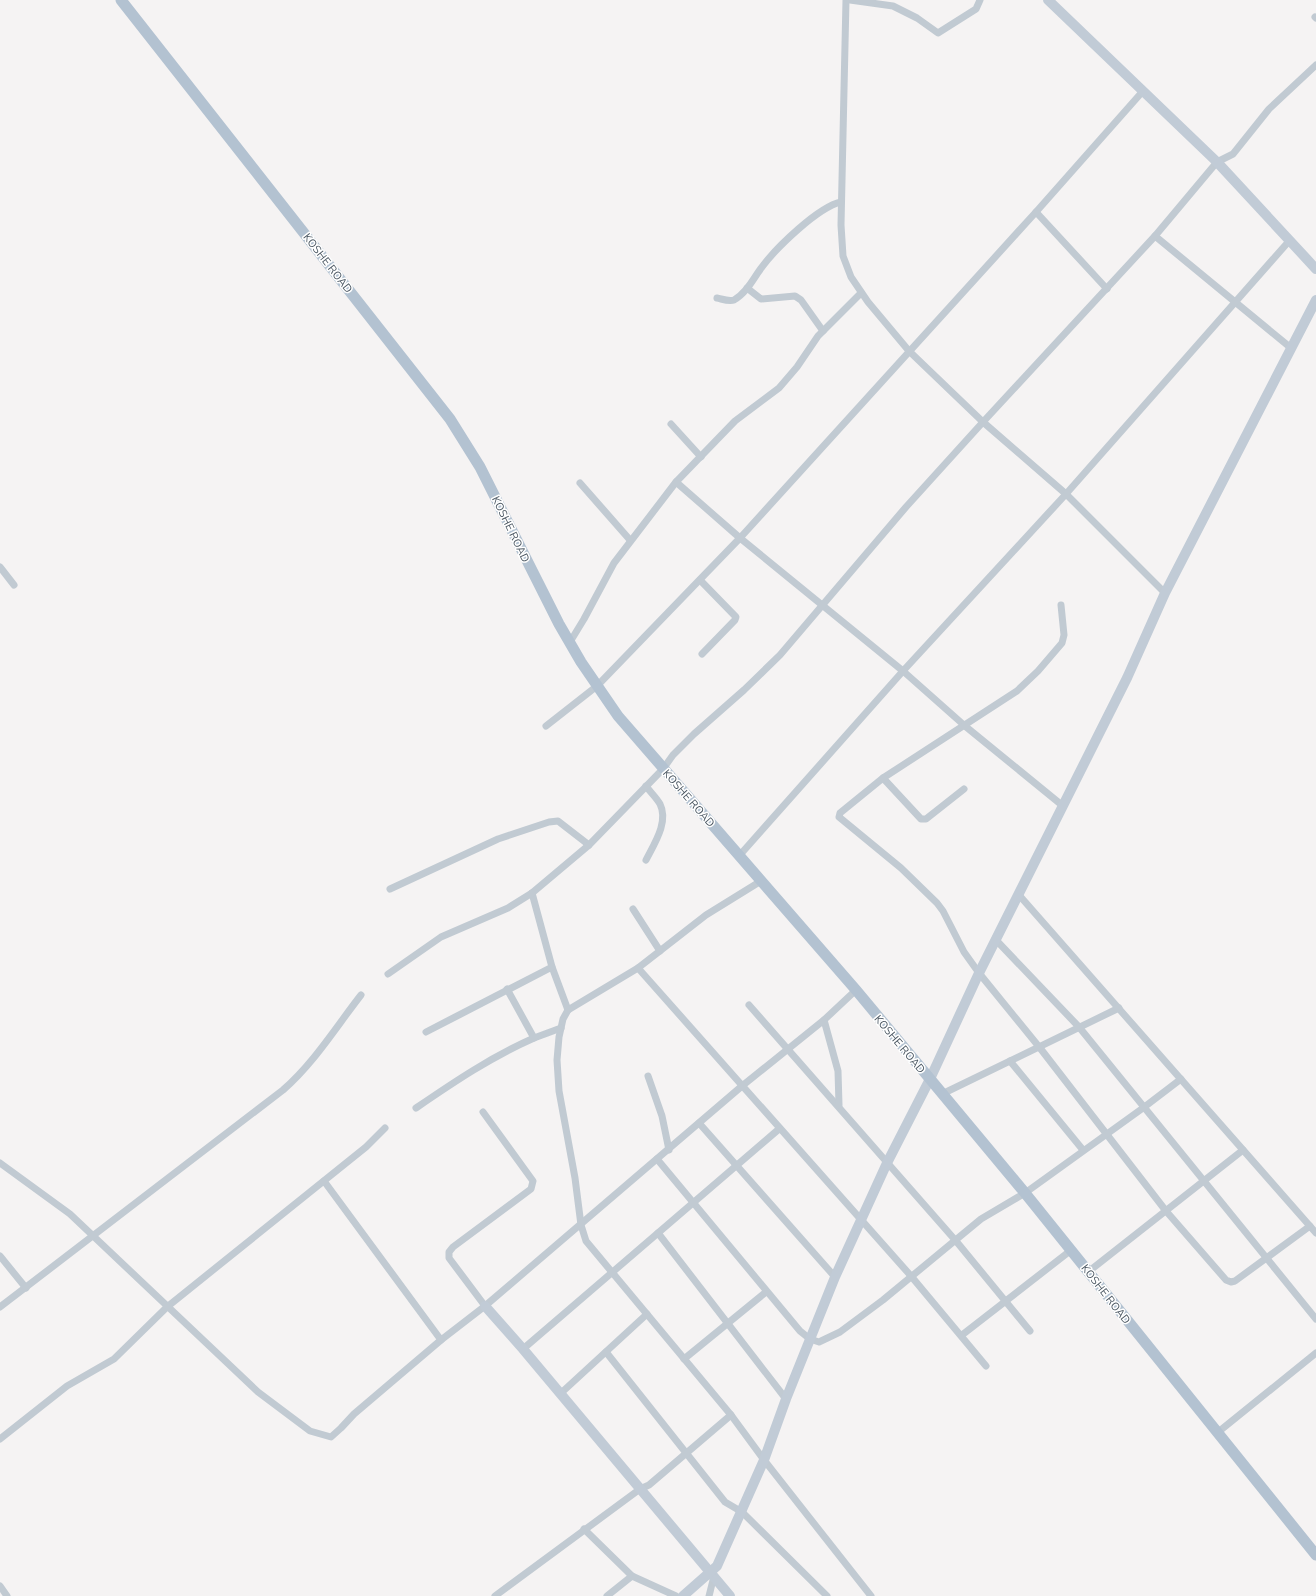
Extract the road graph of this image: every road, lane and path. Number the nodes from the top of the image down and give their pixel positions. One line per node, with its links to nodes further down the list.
1 (121, 0): 37 (main road, KOSHE ROAD)
2 (846, 0): 9 (street)
3 (850, 0): 4 (street)
4 (980, 0)
5 (1048, 0): 7 (street)
6 (1316, 65): 8 (street)
7 (1143, 91): 8 (street); 10 (street)
8 (1218, 162): 11 (street); 12 (street)
9 (841, 202): 14 (street); 16 (street)
10 (1036, 212): 15 (street); 22 (street)
11 (1155, 236): 15 (street); 19 (street)
12 (1290, 240): 13 (street); 19 (street)
13 (1316, 269)
14 (747, 288): 17 (street); 20 (street)
15 (1107, 289): 23 (street)
16 (861, 293): 20 (street); 22 (street)
17 (717, 298)
18 (1316, 300): 21 (street)
19 (1237, 302): 21 (street); 28 (street)
20 (823, 331): 25 (street)
21 (1291, 348): 34 (street)
22 (909, 351): 23 (street); 29 (street)
23 (983, 422): 28 (street); 35 (street)
24 (671, 424): 25 (street)
25 (701, 457): 26 (street)
26 (676, 482): 29 (street); 30 (street)
27 (580, 483): 30 (street)
28 (1066, 494): 34 (street); 39 (street)
29 (740, 538): 32 (street); 35 (street)
30 (630, 540): 37 (street)
31 (0, 567): 33 (street)
32 (700, 580): 38 (street); 40 (street)
33 (14, 585)
34 (1165, 593): 47 (street)
35 (822, 605): 39 (street); 43 (street)
36 (1061, 605): 42 (street)
37 (570, 642): 40 (main road, KOSHE ROAD)
38 (702, 654)
39 (903, 671): 42 (street); 49 (street)
40 (597, 686): 41 (street); 43 (main road, KOSHE ROAD)
41 (546, 726)
42 (966, 726): 44 (street); 47 (street)
43 (663, 769): 45 (street); 49 (main road, KOSHE ROAD)
44 (883, 778): 46 (street); 60 (street)
45 (646, 786): 48 (street); 50 (street)
46 (964, 789)
47 (1063, 806): 54 (street)
48 (589, 844): 52 (street); 53 (street)
49 (739, 856): 51 (main road, KOSHE ROAD)
50 (646, 860)
51 (760, 881): 57 (street); 63 (main road, KOSHE ROAD)
52 (390, 889)
53 (532, 893): 58 (street); 61 (street)
54 (1018, 895): 56 (street); 66 (street)
55 (634, 909): 57 (street)
56 (996, 940): 60 (street); 69 (street)
57 (660, 951): 59 (street)
58 (552, 967): 62 (street); 67 (street)
59 (638, 968): 67 (street); 79 (street)
60 (979, 973): 74 (street); 77 (street)
61 (388, 974)
62 (507, 989): 71 (street); 72 (street)
63 (856, 990): 68 (street); 77 (main road, KOSHE ROAD)
64 (361, 995): 106 (street)
65 (750, 1005): 73 (street)
66 (1118, 1008): 69 (street); 78 (street)
67 (568, 1010): 70 (street)
68 (824, 1020): 73 (street); 81 (street)
69 (1079, 1027): 74 (street); 83 (street)
70 (561, 1028): 72 (street); 102 (street)
71 (426, 1032)
72 (534, 1038): 82 (street)
73 (788, 1048): 79 (street); 81 (street)
74 (1040, 1048): 75 (street); 88 (street)
75 (1010, 1061): 80 (street); 90 (street)
76 (648, 1076): 89 (street)
77 (930, 1079): 80 (main road, KOSHE ROAD); 94 (street)
78 (1181, 1079): 83 (street); 91 (street)
79 (742, 1086): 85 (street); 87 (street)
80 (942, 1094): 98 (main road, KOSHE ROAD)
81 (839, 1105): 94 (street)
82 (416, 1108)
83 (1143, 1108): 88 (street); 96 (street)
84 (483, 1112): 118 (street)
85 (699, 1123): 89 (street); 95 (street)
86 (385, 1128): 97 (street)
87 (779, 1129): 95 (street); 101 (street)
88 (1106, 1134): 90 (street); 100 (street)
89 (669, 1150): 92 (street)
90 (1083, 1150): 98 (street)
91 (1243, 1150): 96 (street); 103 (street)
92 (657, 1159): 99 (street); 102 (street)
93 (0, 1163): 106 (street)
94 (887, 1163): 101 (street); 107 (street)
95 (738, 1166): 99 (street); 114 (street)
96 (1204, 1180): 100 (street); 110 (street)
97 (324, 1181): 120 (street); 127 (street)
98 (1025, 1193): 107 (street); 108 (main road, KOSHE ROAD)
99 (694, 1202): 105 (street); 116 (street)
100 (1166, 1211): 110 (street); 112 (street)
101 (861, 1220): 113 (street); 114 (street)
102 (581, 1225): 111 (street); 118 (street)
103 (1310, 1226): 104 (street); 110 (street)
104 (1316, 1233)
105 (658, 1234): 111 (street); 123 (street)
106 (93, 1237): 115 (street); 120 (street)
107 (956, 1241): 113 (street); 117 (street)
108 (1070, 1251): 112 (main road, KOSHE ROAD); 117 (street)
109 (0, 1256): 115 (street)
110 (1268, 1258): 122 (street)
111 (612, 1272): 121 (street); 128 (street)
112 (1088, 1272): 136 (main road, KOSHE ROAD)
113 (912, 1276): 125 (street); 126 (street)
114 (835, 1278): 126 (street)
115 (26, 1288): 119 (street)
116 (766, 1292): 123 (street); 126 (street)
117 (1005, 1300): 124 (street); 125 (street)
118 (485, 1306): 127 (street); 128 (street)
119 (0, 1307)
120 (167, 1307): 127 (street); 137 (street)
121 (647, 1314): 129 (street); 131 (street)
122 (1316, 1319)
123 (727, 1324): 131 (street); 134 (street)
124 (1030, 1331)
125 (962, 1335): 132 (street)
126 (810, 1339): 134 (street)
127 (441, 1340)
128 (523, 1349): 133 (street)
129 (606, 1352): 133 (street); 138 (street)
130 (1316, 1353): 136 (street)
131 (684, 1359): 135 (street)
132 (986, 1366)
133 (560, 1394): 140 (street)
134 (786, 1399): 139 (street)
135 (731, 1415): 138 (street); 139 (street)
136 (1217, 1433): 143 (main road, KOSHE ROAD)
137 (0, 1439)
138 (686, 1454): 140 (street); 141 (street)
139 (764, 1460): 141 (street); 155 (street)
140 (640, 1489): 142 (street); 144 (street)
141 (742, 1512): 144 (street); 154 (street)
142 (584, 1529): 145 (street); 148 (street)
143 (1316, 1554)
144 (712, 1574): 151 (street); 152 (street); 153 (street)
145 (632, 1576): 149 (street); 150 (street)
146 (0, 1586): 147 (street)
147 (7, 1596)
148 (495, 1596)
149 (606, 1596)
150 (676, 1596)
151 (683, 1596)
152 (709, 1596)
153 (730, 1596)
154 (827, 1596)
155 (871, 1596)

